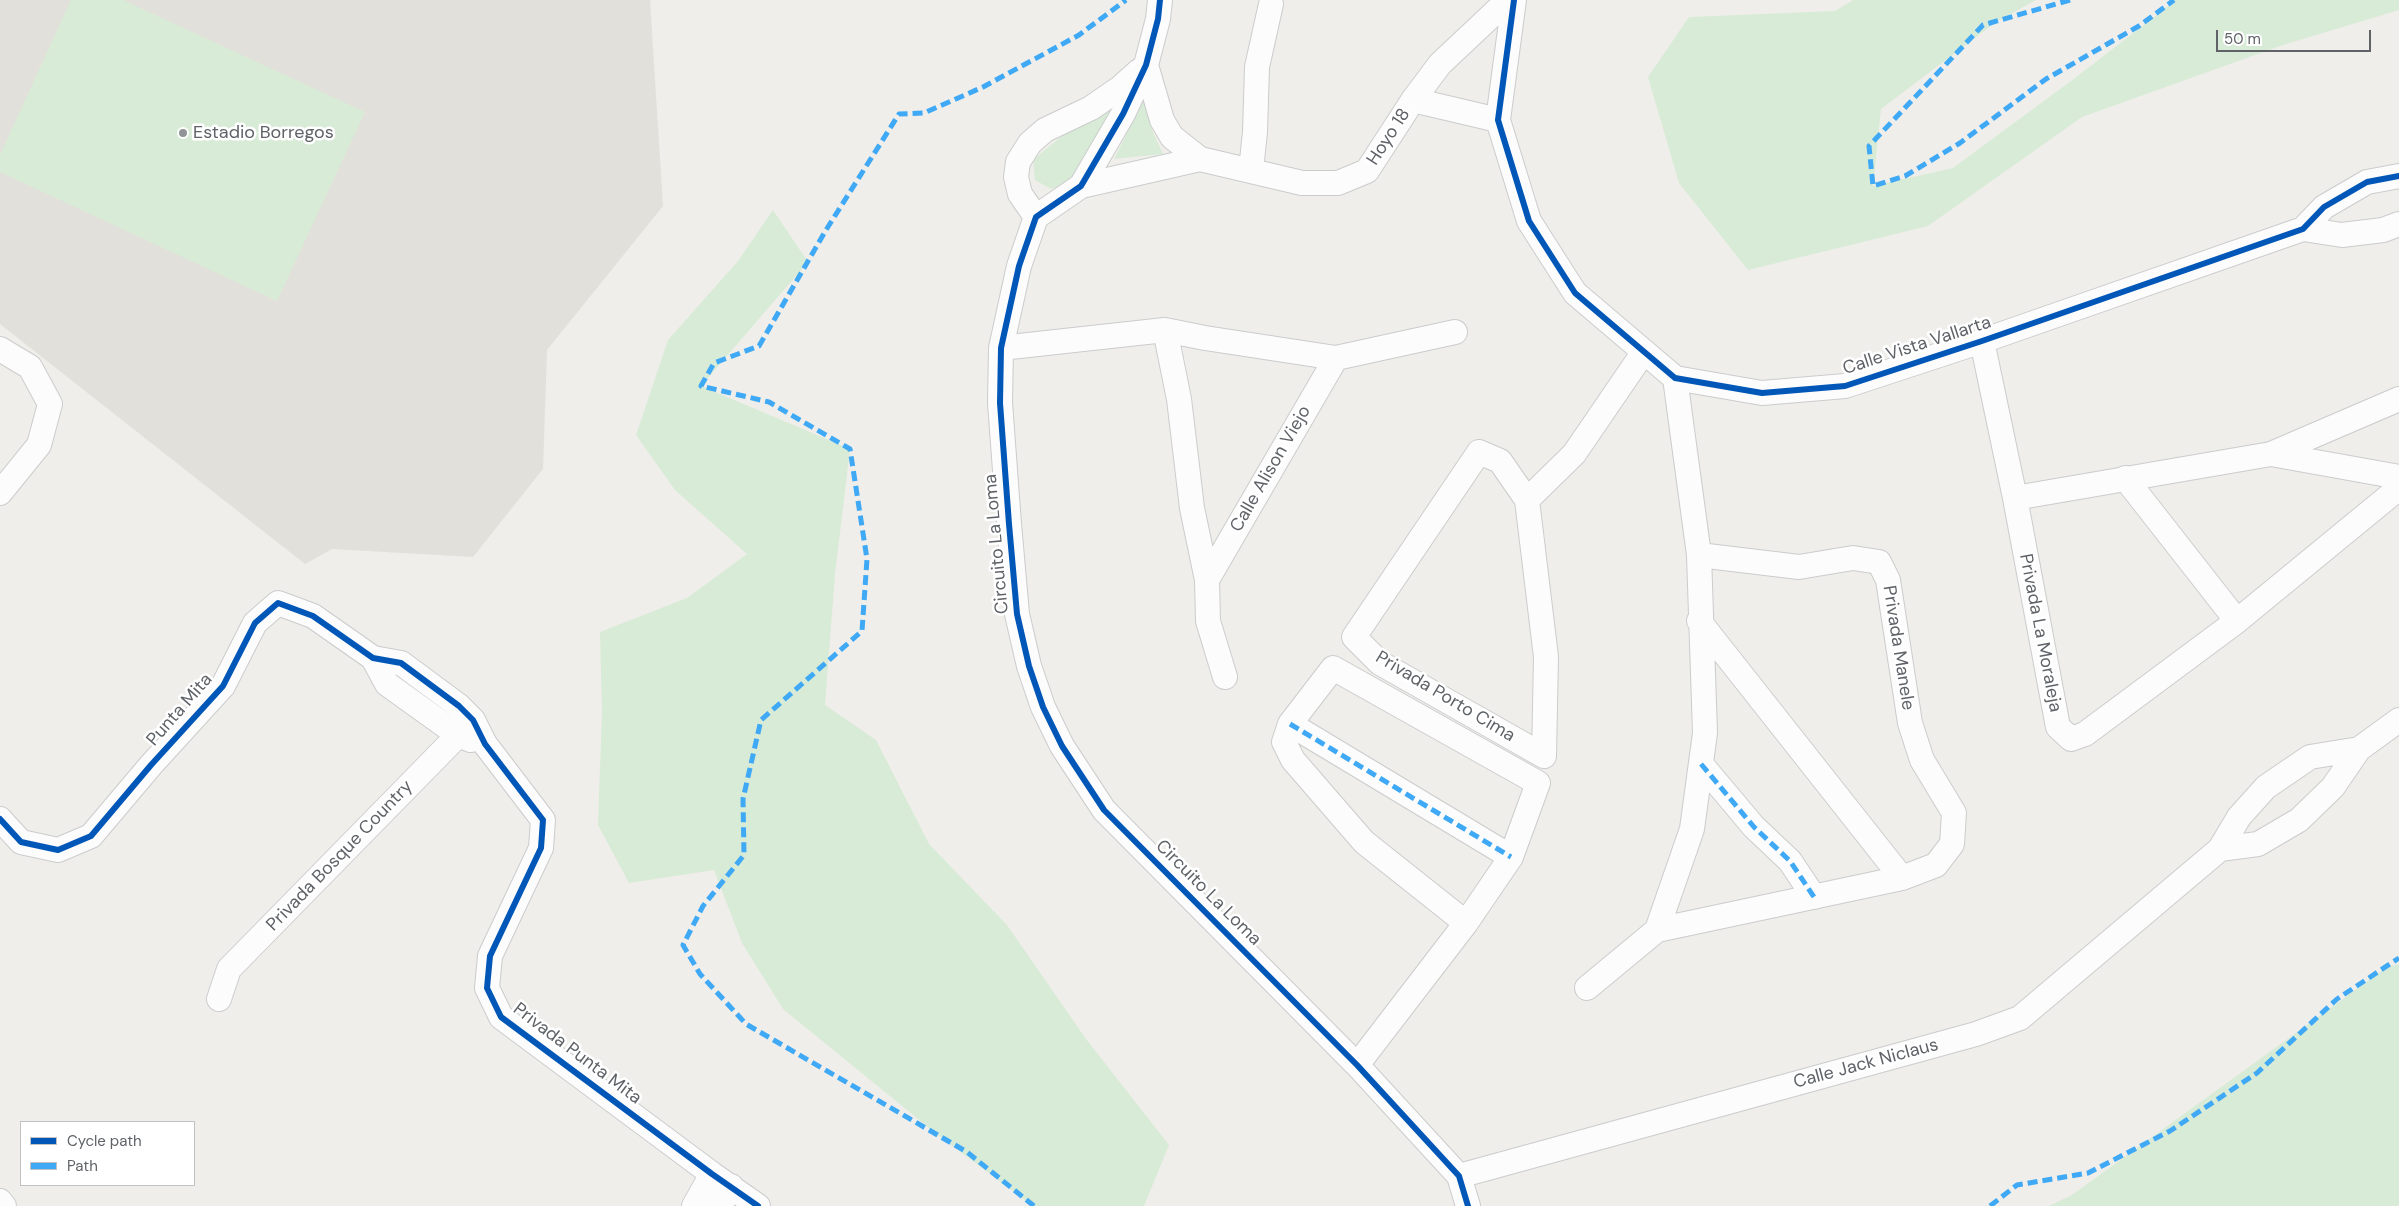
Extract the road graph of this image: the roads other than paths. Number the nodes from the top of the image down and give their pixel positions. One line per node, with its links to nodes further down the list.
1 (1160, 0): 5 (street)
2 (1508, 0): 6 (street, Hoyo 18)
3 (1514, 0): 7 (street, Calle Vista Vallarta)
4 (1272, 4): 9 (street)
5 (1146, 65): 8 (street, Hoyo 18); 11 (street); 12 (street)
6 (1413, 100): 7 (street); 9 (street, Hoyo 18)
7 (1498, 120): 20 (street, Calle Vista Vallarta)
8 (1200, 159): 9 (street, Hoyo 18); 11 (street, Hoyo 18)
9 (1251, 170)
10 (2399, 176): 14 (street, Calle Vista Vallarta)
11 (1081, 186): 12 (street)
12 (1036, 217): 18 (street, Circuito La Loma)
13 (2399, 224): 14 (street, Calle Vista Vallarta)
14 (2303, 229): 17 (street, Calle Vista Vallarta)
15 (1165, 330): 18 (street); 21 (street); 32 (street)
16 (1455, 332): 21 (street)
17 (1982, 341): 22 (street, Calle Vista Vallarta); 29 (street, Privada La Moraleja)
18 (1001, 348): 50 (street, Circuito La Loma)
19 (0, 349): 28 (street)
20 (1643, 352): 22 (street, Calle Vista Vallarta); 30 (street)
21 (1336, 358): 32 (street, Calle Alison Viejo)
22 (1675, 378): 31 (street)
23 (2399, 398): 24 (street)
24 (2271, 454): 25 (street); 26 (street)
25 (2399, 477)
26 (2126, 478): 29 (street); 34 (street)
27 (2399, 488): 34 (street, Privada La Moraleja)
28 (0, 493)
29 (2015, 498): 34 (street, Privada La Moraleja)
30 (1527, 500): 30 (street, Privada Porto Cima)
31 (1699, 555): 33 (street); 44 (street, Privada Manele)
32 (1207, 580): 35 (street)
33 (1699, 621): 40 (street); 44 (street)
34 (2237, 621)
35 (1225, 677)
36 (2399, 720): 39 (street, Calle Jack Niclaus)
37 (1290, 724): 43 (street); 43 (street, Privada Porto Cima); 46 (street, Privada Porto Cima)
38 (466, 728): 41 (street, Punta Mita); 49 (street, Privada Bosque Country); 52 (street, Privada Punta Mita)
39 (2359, 749): 42 (street, Calle Jack Niclaus); 42 (street, Calle Jack Niclaus)
40 (1701, 764): 45 (street); 47 (street)
41 (0, 819)
42 (2220, 850): 51 (street, Calle Jack Niclaus)
43 (1511, 857): 46 (street, Privada Porto Cima)
44 (1902, 878): 45 (street, Privada Manele)
45 (1814, 897): 47 (street, Privada Manele)
46 (1466, 923): 50 (street, Privada Porto Cima)
47 (1657, 930): 48 (street, Privada Manele)
48 (1587, 988)
49 (218, 999)
50 (1357, 1065): 51 (street, Circuito La Loma)
51 (1459, 1176): 57 (street, Circuito La Loma)
52 (721, 1189): 55 (street); 56 (street, Privada Punta Mita)
53 (0, 1201): 54 (street)
54 (4, 1206)
55 (694, 1206)
56 (758, 1206)
57 (1468, 1206)

